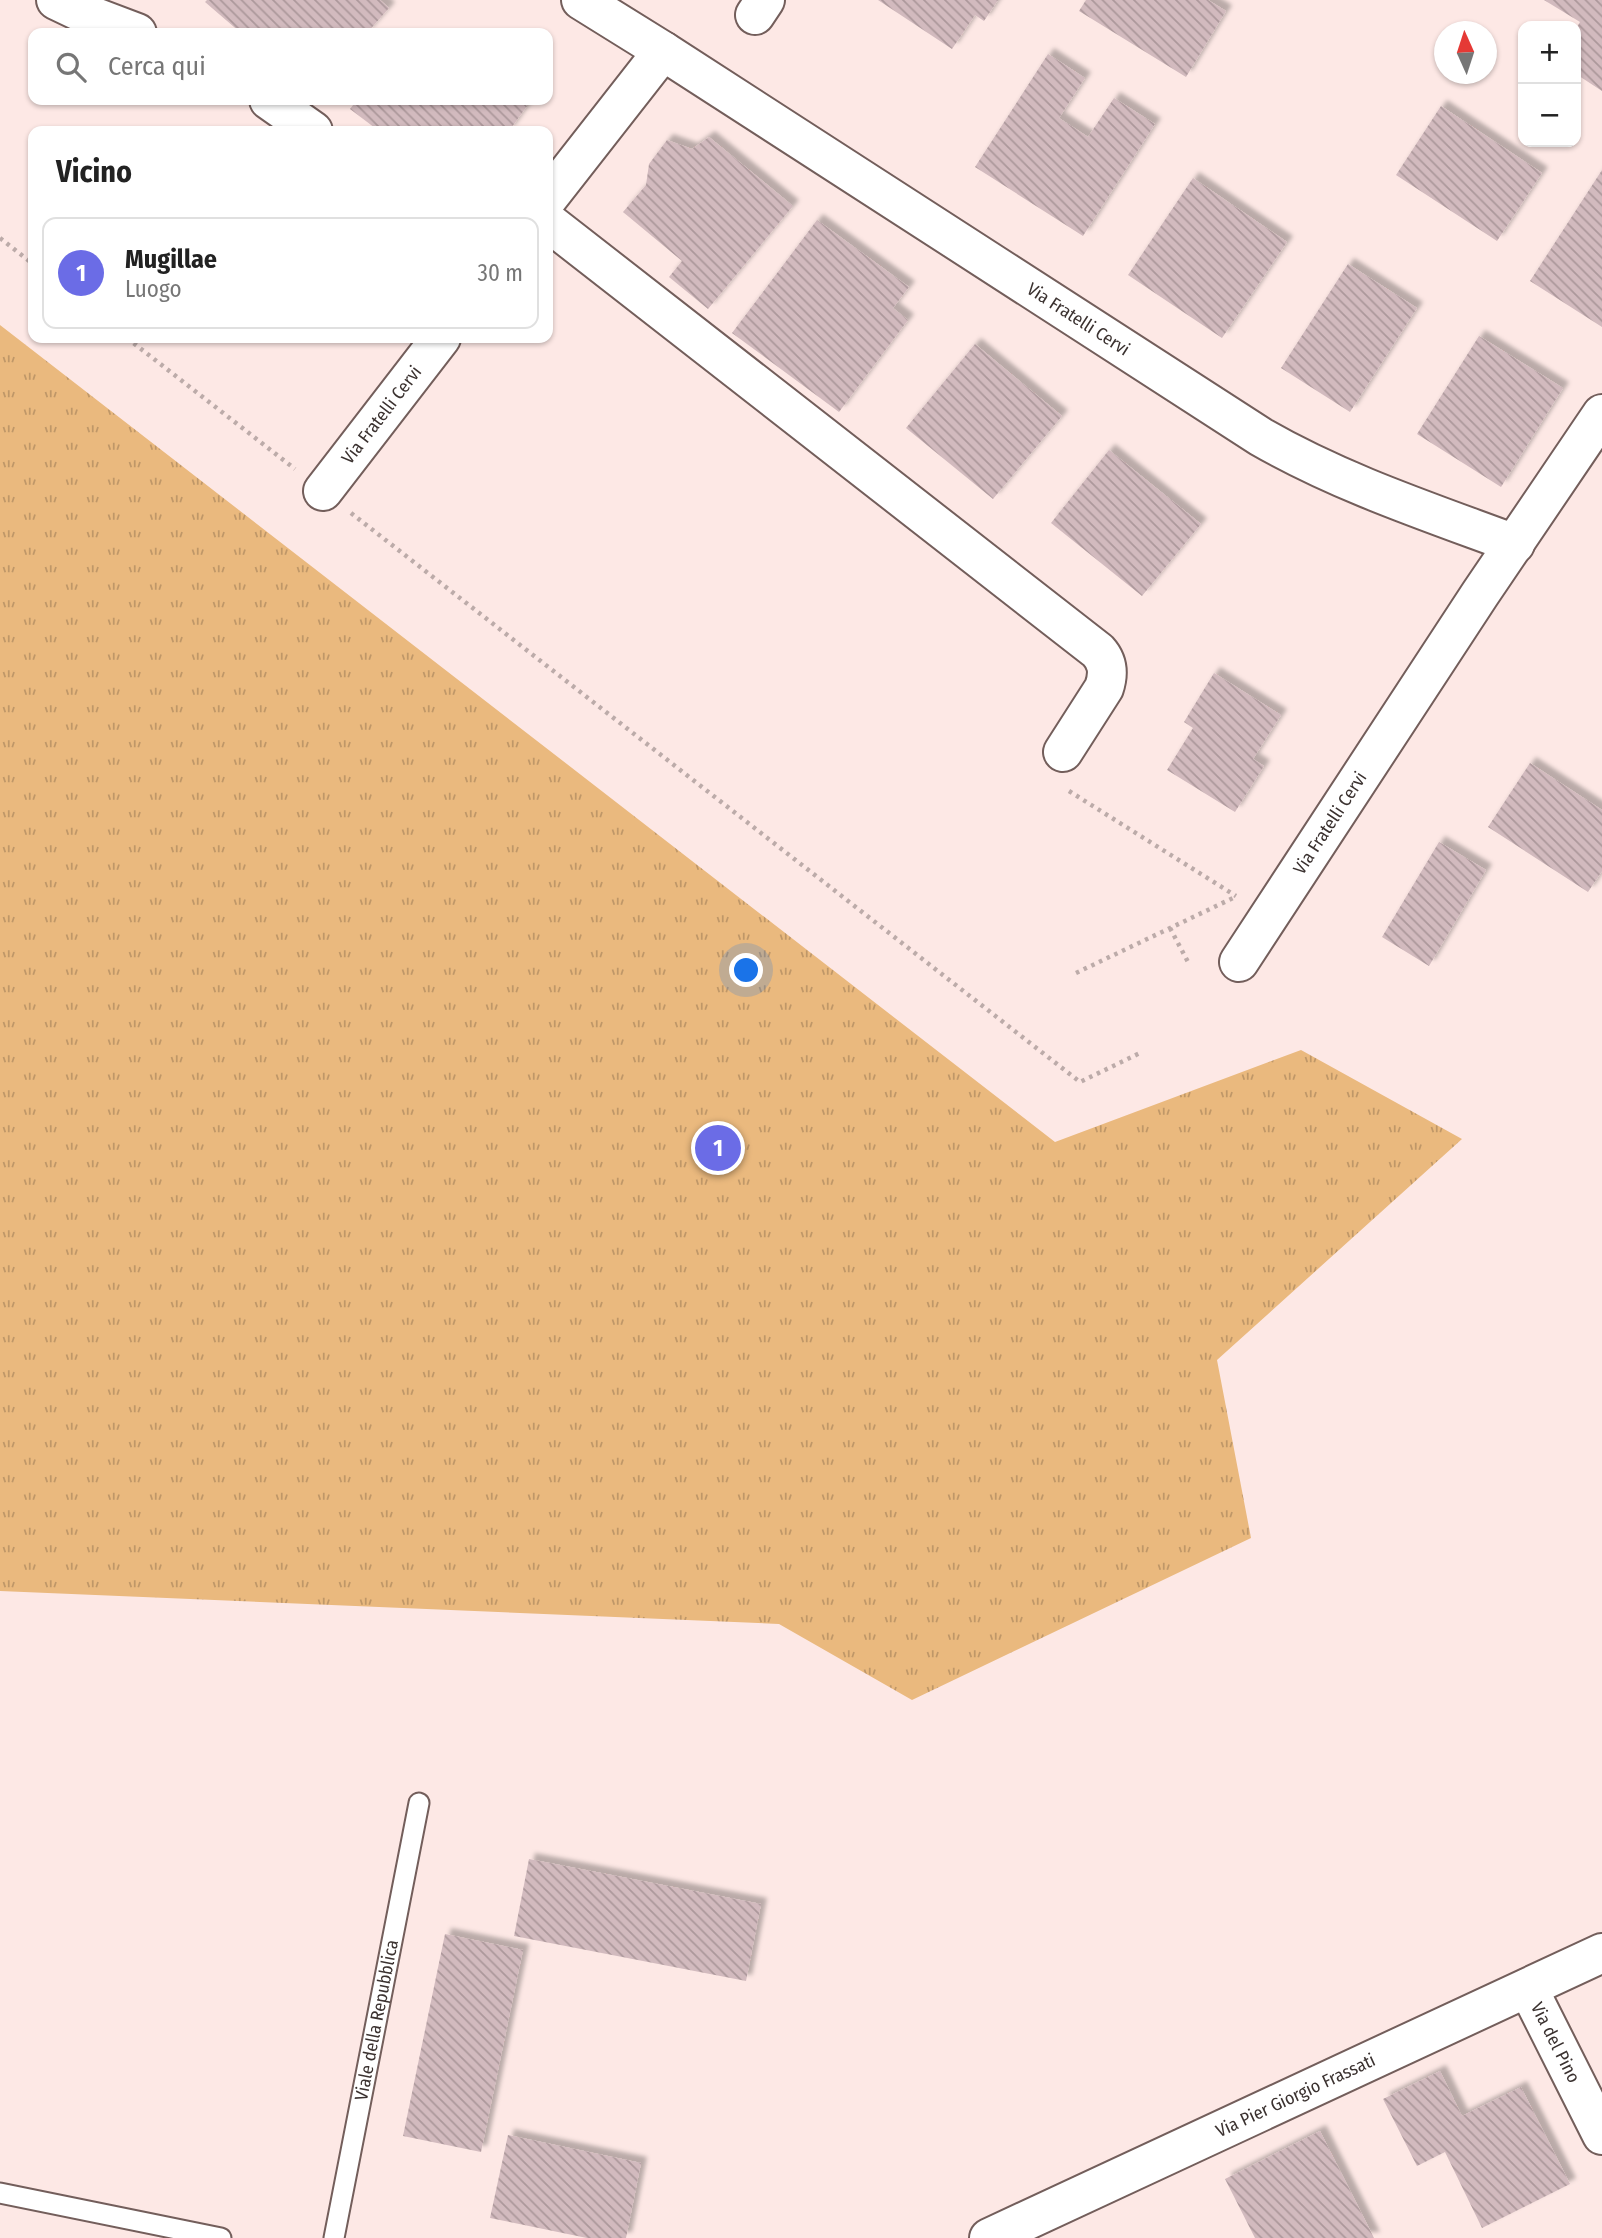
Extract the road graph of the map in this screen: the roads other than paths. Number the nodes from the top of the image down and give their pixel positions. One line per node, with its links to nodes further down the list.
1 (56, 0): 3 (street)
2 (581, 0): 4 (street, Via Fratelli Cervi)
3 (124, 28)
4 (663, 51): 7 (street); 12 (street, Via Fratelli Cervi)
5 (276, 105): 6 (street)
6 (306, 126)
7 (553, 192)
8 (553, 226): 13 (street)
9 (437, 343): 11 (street, Via Fratelli Cervi)
10 (1602, 414): 12 (street, Via Fratelli Cervi)
11 (323, 491)
12 (1515, 544): 14 (street, Via Fratelli Cervi)
13 (1063, 752)
14 (1239, 962)
15 (419, 1803): 21 (lane, Viale della Repubblica)
16 (1602, 1953): 17 (street, Via Pier Giorgio Frassati)
17 (1528, 1988): 18 (street, Via del Pino); 22 (street, Via Pier Giorgio Frassati)
18 (1602, 2135)
19 (0, 2193): 20 (lane)
20 (221, 2238)
21 (334, 2238)
22 (989, 2238)

